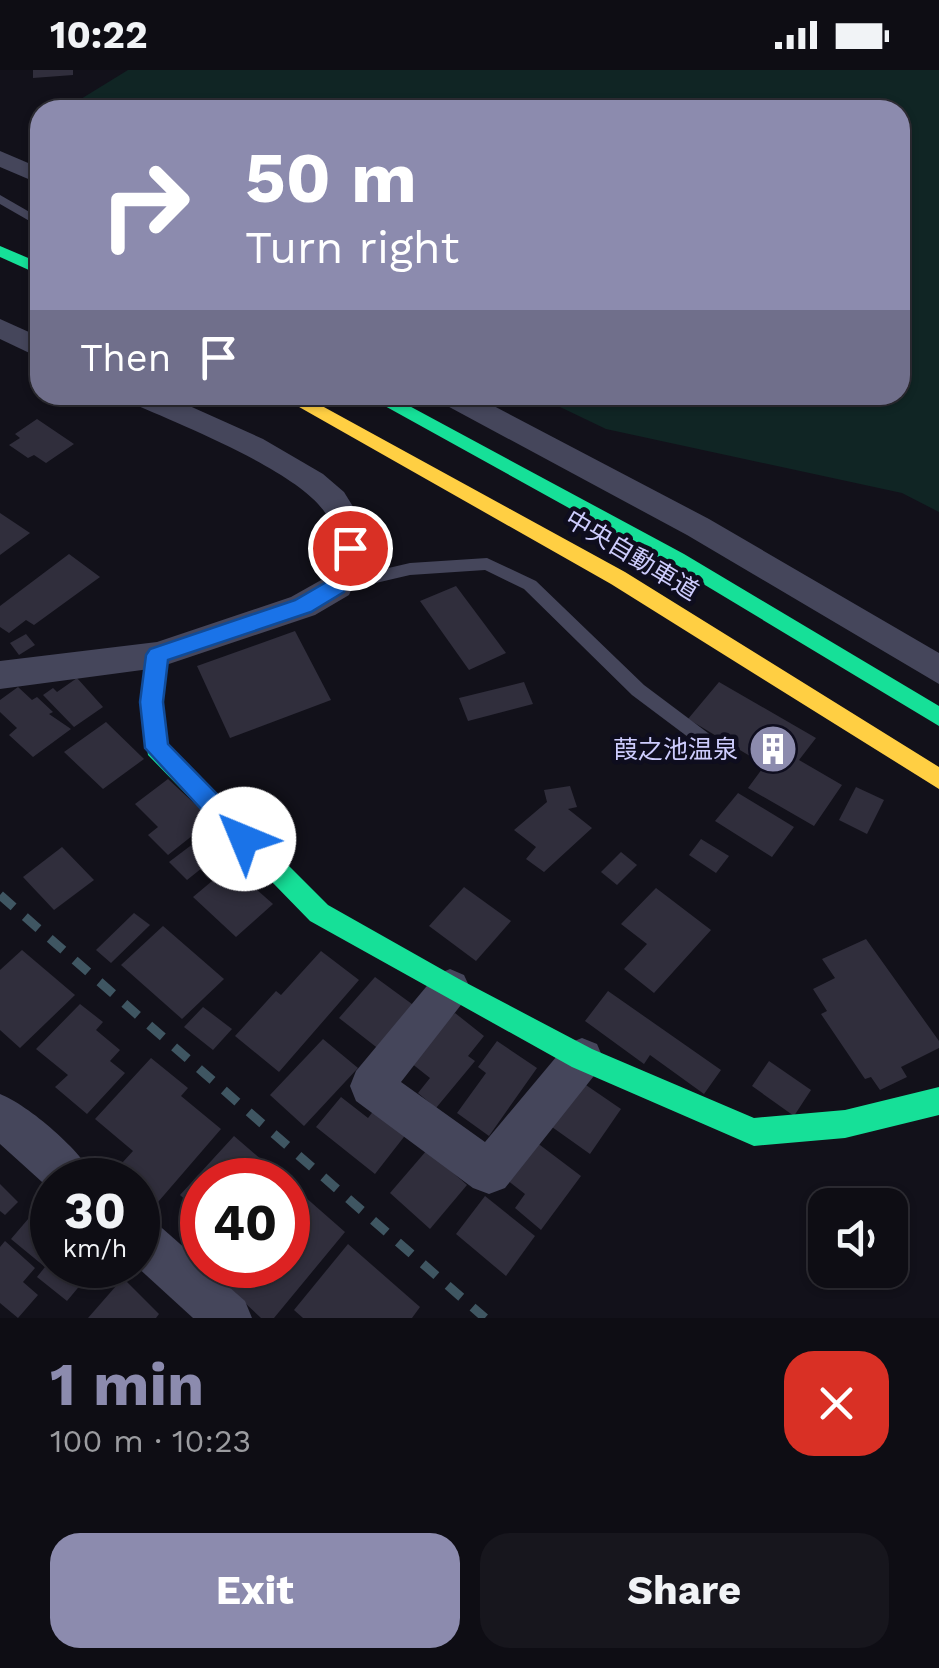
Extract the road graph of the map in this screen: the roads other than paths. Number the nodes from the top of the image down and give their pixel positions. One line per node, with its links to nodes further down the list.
1 (0, 158): 2 (street)
2 (30, 172)
3 (0, 199): 5 (lane)
4 (0, 212): 6 (main road)
5 (30, 216)
6 (30, 227)
7 (0, 250): 8 (main road)
8 (30, 265)
9 (0, 328): 10 (street)
10 (30, 344)
11 (159, 405): 15 (street)
12 (306, 405): 21 (main road, 中央自動車道)
13 (393, 405): 19 (main road, 中央自動車道)
14 (469, 405): 17 (street)
15 (337, 586): 16 (street); 20 (lane)
16 (158, 655): 18 (street); 22 (main road)
17 (939, 670)
18 (0, 675)
19 (939, 716)
20 (722, 753)
21 (939, 778)
22 (450, 988): 23 (main road); 23 (street)
23 (582, 1058): 24 (main road)
24 (939, 1101)
25 (0, 1115): 26 (street)
26 (48, 1158)
27 (160, 1257): 28 (street)
28 (228, 1318)

